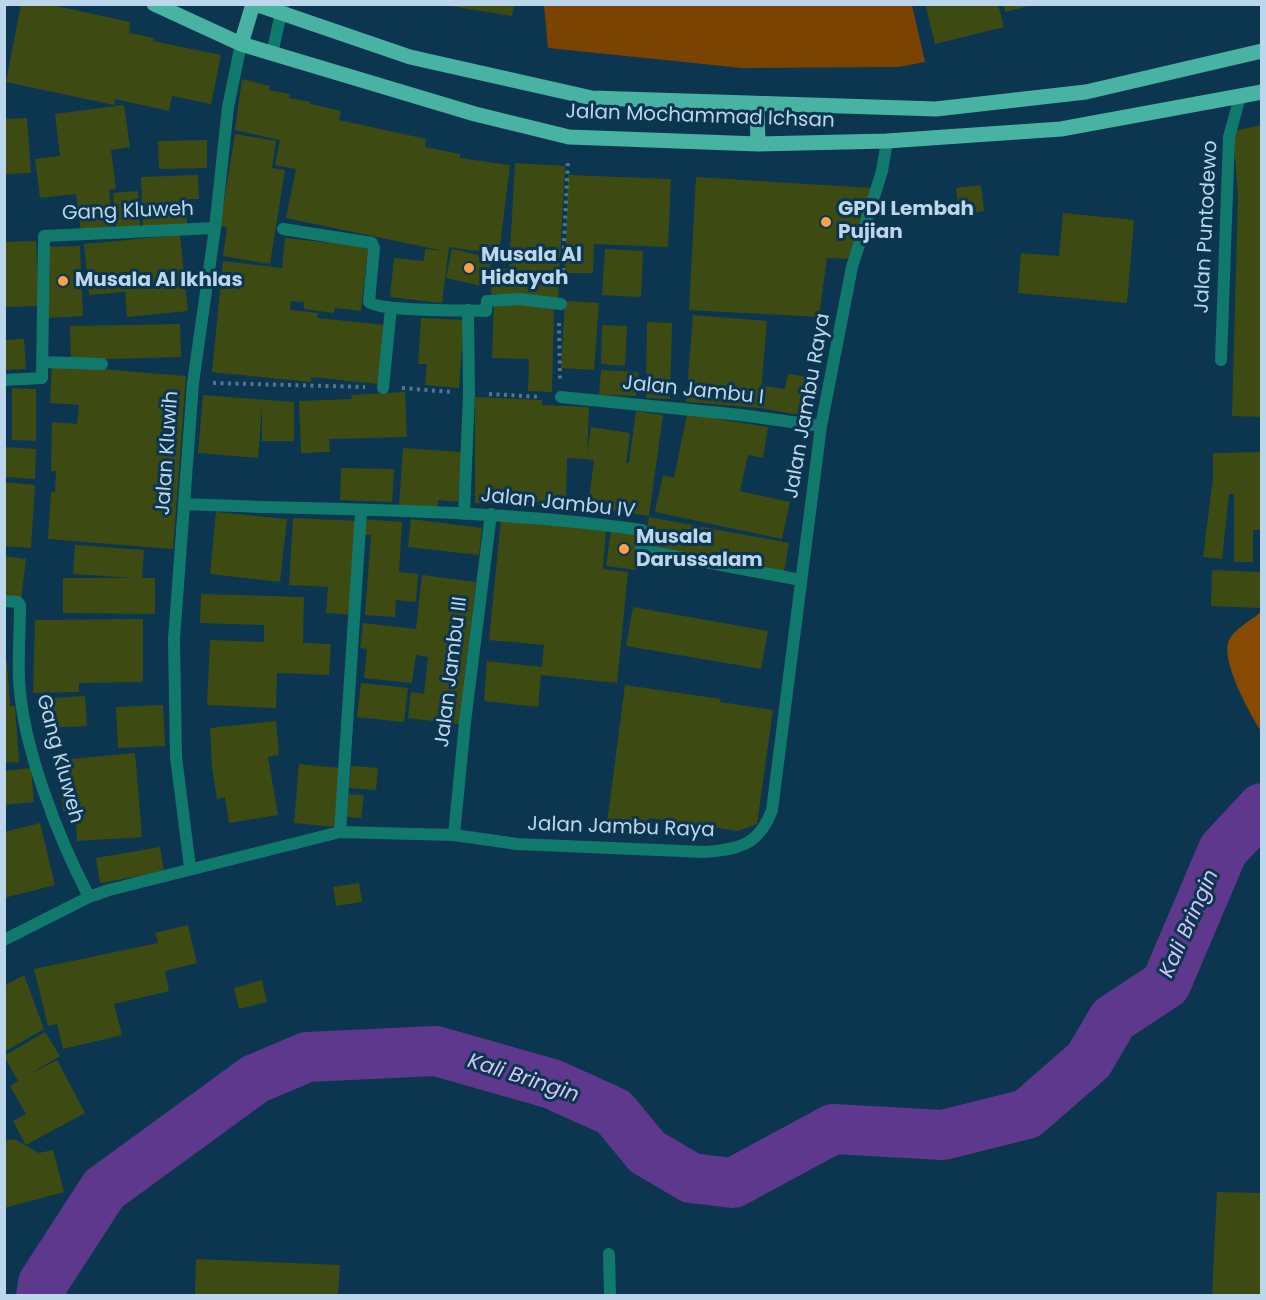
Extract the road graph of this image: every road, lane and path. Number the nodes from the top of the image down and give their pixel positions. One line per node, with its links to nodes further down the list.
1 (154, 4): 4 (main road, Jalan Mochammad Ichsan)
2 (254, 4): 3 (main road, Jalan Mochammad Ichsan); 4 (main road)
3 (282, 9): 6 (street); 9 (main road, Jalan Mochammad Ichsan)
4 (241, 44): 6 (main road, Jalan Mochammad Ichsan); 13 (street, Jalan Kluwih)
5 (1262, 51): 9 (main road, Jalan Mochammad Ichsan)
6 (272, 54): 10 (main road, Jalan Mochammad Ichsan)
7 (1262, 92): 8 (main road, Jalan Mochammad Ichsan)
8 (1239, 97): 11 (main road, Jalan Mochammad Ichsan); 18 (street, Jalan Puntodewo)
9 (757, 106): 12 (main road)
10 (570, 137): 12 (main road, Jalan Mochammad Ichsan); 15 (path)
11 (887, 141): 12 (main road, Jalan Mochammad Ichsan); 24 (street, Jalan Jambu Raya)
12 (758, 144)
13 (215, 228): 19 (street, Gang Kluweh); 25 (street, Jalan Kluwih)
14 (283, 229): 16 (street)
15 (561, 304): 17 (street); 23 (path)
16 (391, 308): 17 (street); 22 (street)
17 (468, 310): 27 (street)
18 (1221, 360)
19 (42, 362): 20 (street); 21 (street)
20 (102, 364)
21 (4, 380)
22 (383, 388)
23 (561, 397): 24 (street, Jalan Jambu I)
24 (822, 426): 29 (street, Jalan Jambu Raya)
25 (184, 504): 26 (street, Jalan Jambu IV); 33 (street, Jalan Kluwih)
26 (361, 512): 27 (street, Jalan Jambu IV); 31 (street)
27 (464, 514): 28 (street, Jalan Jambu IV)
28 (491, 514): 29 (street, Jalan Jambu IV); 32 (street, Jalan Jambu III)
29 (801, 580): 32 (street, Jalan Jambu Raya)
30 (4, 601): 34 (street, Gang Kluweh)
31 (340, 832): 32 (street, Jalan Jambu Raya); 33 (street, Jalan Jambu Raya)
32 (454, 835)
33 (190, 867): 34 (street, Jalan Jambu Raya)
34 (89, 897): 35 (street, Jalan Jambu Raya)
35 (4, 940)
36 (609, 1254): 37 (street)
37 (610, 1296)

